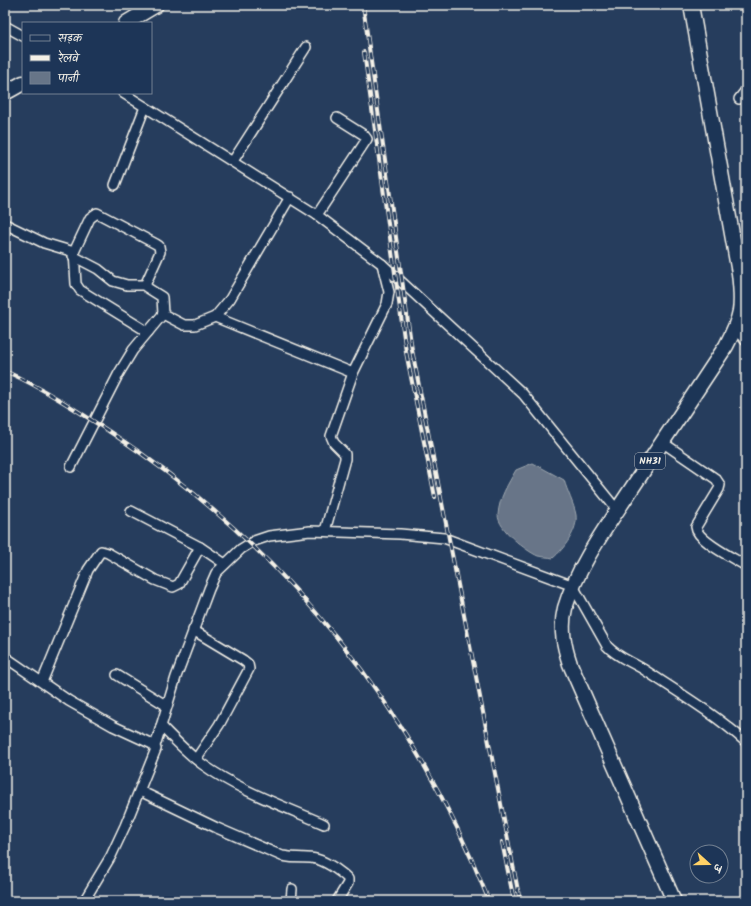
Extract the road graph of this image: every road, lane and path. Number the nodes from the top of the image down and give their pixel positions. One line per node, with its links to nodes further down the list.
1 (156, 5): 3 (highway)
2 (691, 5): 21 (highway, NH31)
3 (128, 22)
4 (5, 26): 5 (street)
5 (22, 35)
6 (306, 47): 14 (street)
7 (22, 84): 9 (highway)
8 (746, 90): 11 (street)
9 (5, 94)
10 (124, 94): 12 (street)
11 (739, 99)
12 (145, 107): 14 (street); 15 (street)
13 (337, 118): 17 (street)
14 (233, 161): 16 (street)
15 (115, 185)
16 (290, 198): 17 (street); 24 (street)
17 (317, 214): 20 (street)
18 (5, 224): 19 (street)
19 (73, 254): 22 (street); 22 (street); 26 (street)
20 (382, 264): 28 (street); 31 (street)
21 (742, 271): 25 (highway, NH31)
22 (146, 285): 23 (street)
23 (163, 314): 24 (street); 26 (street)
24 (215, 317): 28 (street)
25 (735, 328): 27 (street); 29 (highway, NH31)
26 (148, 332): 30 (street)
27 (746, 341)
28 (353, 373): 33 (street)
29 (662, 442): 31 (highway, NH31); 36 (street)
30 (70, 467)
31 (618, 510): 37 (highway, NH31)
32 (131, 512): 34 (street)
33 (325, 532): 35 (street); 37 (street)
34 (200, 547): 35 (street); 41 (street)
35 (225, 564): 38 (street)
36 (746, 566)
37 (573, 586): 44 (street); 53 (highway, NH31)
38 (194, 630): 42 (street); 46 (street)
39 (5, 657): 41 (street)
40 (117, 676): 42 (street)
41 (42, 682): 45 (street)
42 (168, 706): 43 (street)
43 (161, 726): 45 (street); 46 (street)
44 (746, 742)
45 (154, 746): 47 (street)
46 (196, 759): 48 (street)
47 (140, 791): 50 (street); 52 (street)
48 (324, 824)
49 (292, 889): 51 (street)
50 (84, 901)
51 (291, 901)
52 (337, 901)
53 (674, 901)

